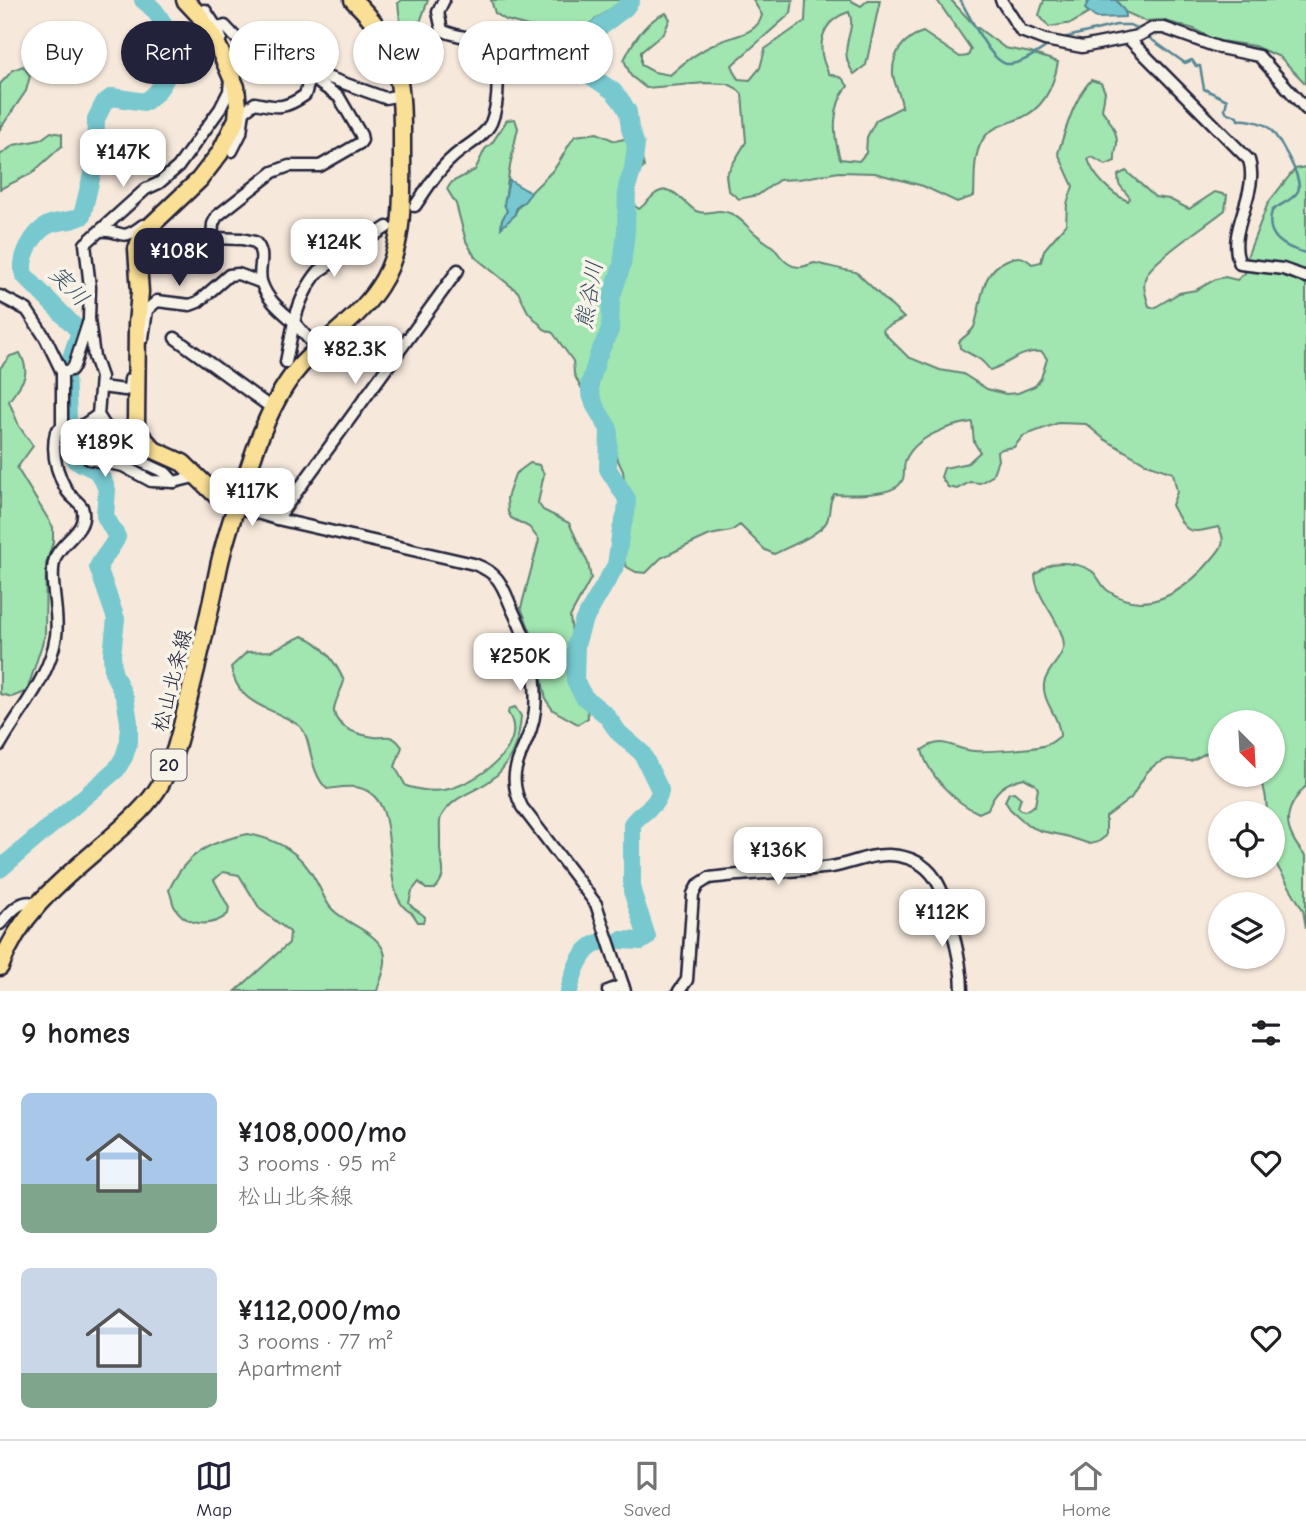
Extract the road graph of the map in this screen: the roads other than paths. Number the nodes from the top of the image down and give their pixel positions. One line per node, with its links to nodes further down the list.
1 (185, 0): 9 (main road)
2 (353, 0): 16 (main road, 松山北条線 / 20)
3 (444, 0): 20 (street)
4 (1001, 0): 8 (street)
5 (205, 10): 6 (street)
6 (217, 28): 7 (street); 9 (street)
7 (229, 30)
8 (1133, 37): 17 (street); 27 (street)
9 (219, 48): 10 (main road)
10 (229, 70)
11 (339, 83): 16 (street)
12 (230, 84): 23 (street)
13 (234, 84): 18 (main road)
14 (309, 84): 18 (street)
15 (324, 84): 24 (street)
16 (401, 95): 33 (main road, 松山北条線 / 20)
17 (1306, 109)
18 (240, 120): 19 (street); 21 (main road)
19 (232, 151)
20 (415, 206)
21 (152, 224): 23 (street); 25 (main road)
22 (387, 227): 31 (street)
23 (100, 231): 30 (street)
24 (212, 238): 25 (street); 28 (street)
25 (140, 240): 34 (main road)
26 (458, 270): 45 (street)
27 (1306, 276)
28 (260, 282): 31 (street); 34 (street)
29 (0, 296): 36 (street)
30 (89, 319): 36 (street); 38 (street)
31 (295, 322): 33 (street); 35 (street)
32 (175, 338): 39 (street)
33 (317, 349): 39 (main road, 松山北条線 / 20)
34 (136, 359): 37 (main road)
35 (286, 362)
36 (66, 371): 41 (street)
37 (136, 378): 38 (street); 42 (main road)
38 (101, 387): 40 (street)
39 (273, 409): 44 (main road, 松山北条線 / 20)
40 (98, 415): 41 (street); 43 (street)
41 (71, 428): 43 (street); 46 (street)
42 (198, 476): 43 (street); 44 (main road)
43 (174, 482)
44 (237, 507): 45 (street); 47 (main road, 松山北条線 / 20)
45 (276, 519): 50 (street)
46 (0, 745)
47 (37, 904): 48 (street); 49 (main road, 松山北条線 / 20)
48 (0, 924)
49 (0, 967)
50 (624, 988): 51 (street)
51 (607, 991)
52 (679, 991): 53 (street)
53 (962, 991)

